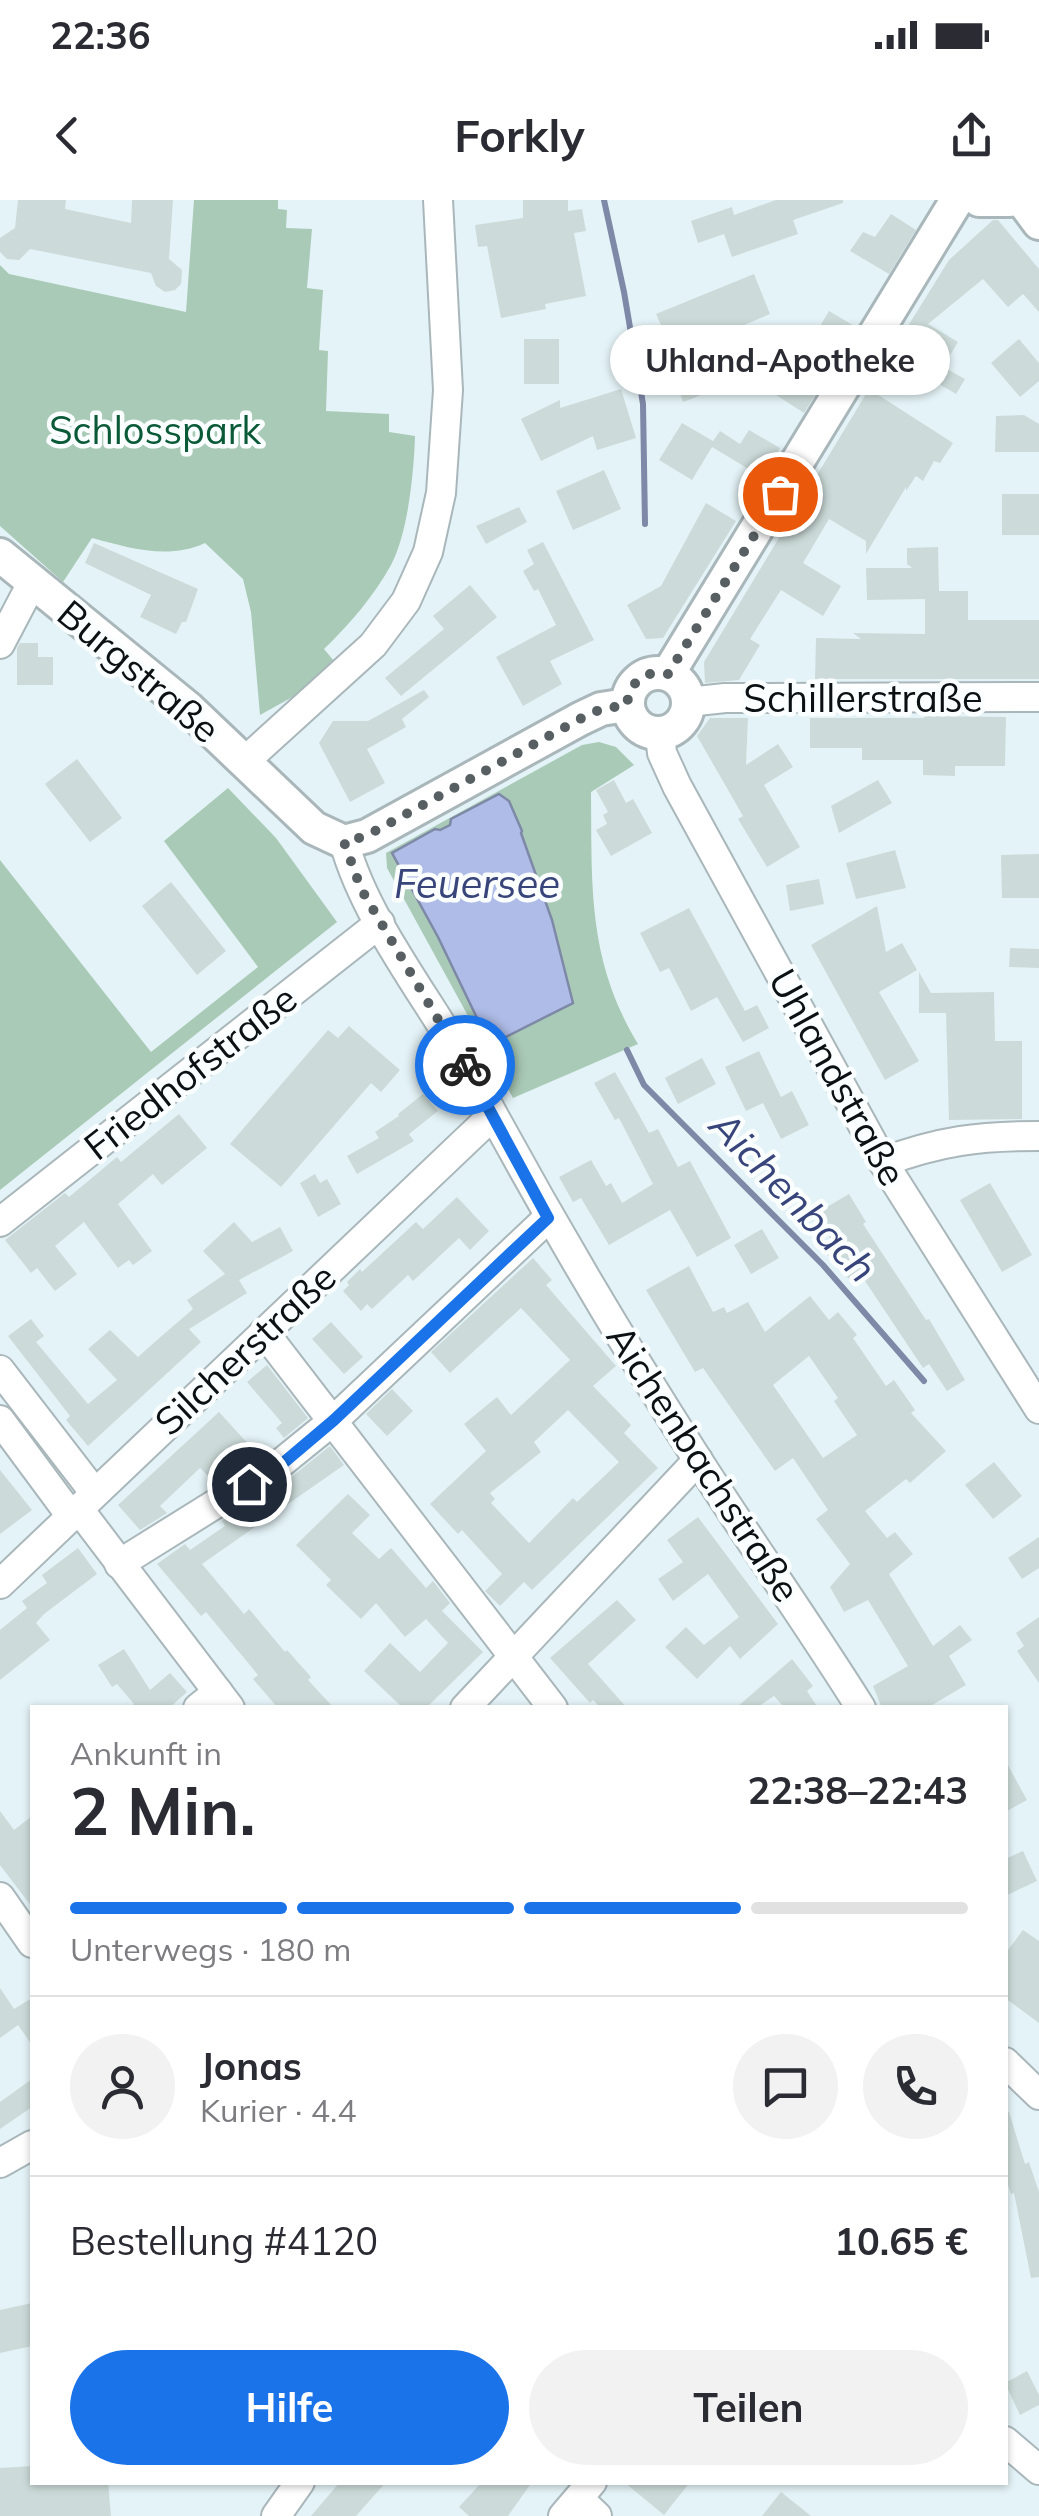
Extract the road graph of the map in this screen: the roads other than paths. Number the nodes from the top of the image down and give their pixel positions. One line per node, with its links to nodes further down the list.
1 (438, 200): 15 (street)
2 (957, 200): 10 (main road)
3 (979, 200): 4 (main road)
4 (1010, 200)
5 (1022, 200): 6 (main road)
6 (1039, 223)
7 (0, 554): 8 (main road, Burgstraße)
8 (34, 582): 9 (street, Burgstraße); 15 (main road, Burgstraße)
9 (0, 644)
10 (668, 674): 12 (main road); 13 (main road)
11 (1039, 698): 12 (street, Schillerstraße)
12 (688, 702): 14 (main road)
13 (627, 705): 14 (main road); 16 (main road)
14 (660, 734): 20 (street, Uhlandstraße)
15 (244, 762): 16 (main road)
16 (344, 842): 17 (street, Aichenbachstraße)
17 (380, 922): 18 (street, Aichenbachstraße); 22 (street, Friedhofstraße)
18 (492, 1116): 21 (street, Aichenbachstraße); 23 (street, Silcherstraße)
19 (1039, 1136): 20 (street)
20 (884, 1162): 25 (street, Uhlandstraße)
21 (548, 1218): 27 (street); 28 (street, Aichenbachstraße)
22 (0, 1222)
23 (264, 1332): 27 (street); 29 (street, Silcherstraße)
24 (0, 1370): 29 (street)
25 (1039, 1410)
26 (0, 1420): 29 (street)
27 (334, 1420): 30 (street); 32 (street)
28 (698, 1460): 32 (street); 36 (street, Aichenbachstraße)
29 (81, 1505): 30 (street); 31 (street, Silcherstraße)
30 (119, 1564): 33 (street)
31 (0, 1584)
32 (514, 1658): 34 (street); 35 (street)
33 (216, 1702)
34 (468, 1705)
35 (551, 1705)
36 (859, 1705)
37 (0, 1897): 38 (street)
38 (30, 1939)
39 (1008, 2065): 40 (street)
40 (1039, 2095)
41 (30, 2146): 42 (street)
42 (0, 2163)
43 (1008, 2442): 44 (street)
44 (1039, 2468)
45 (298, 2485): 46 (street)
46 (276, 2516)

